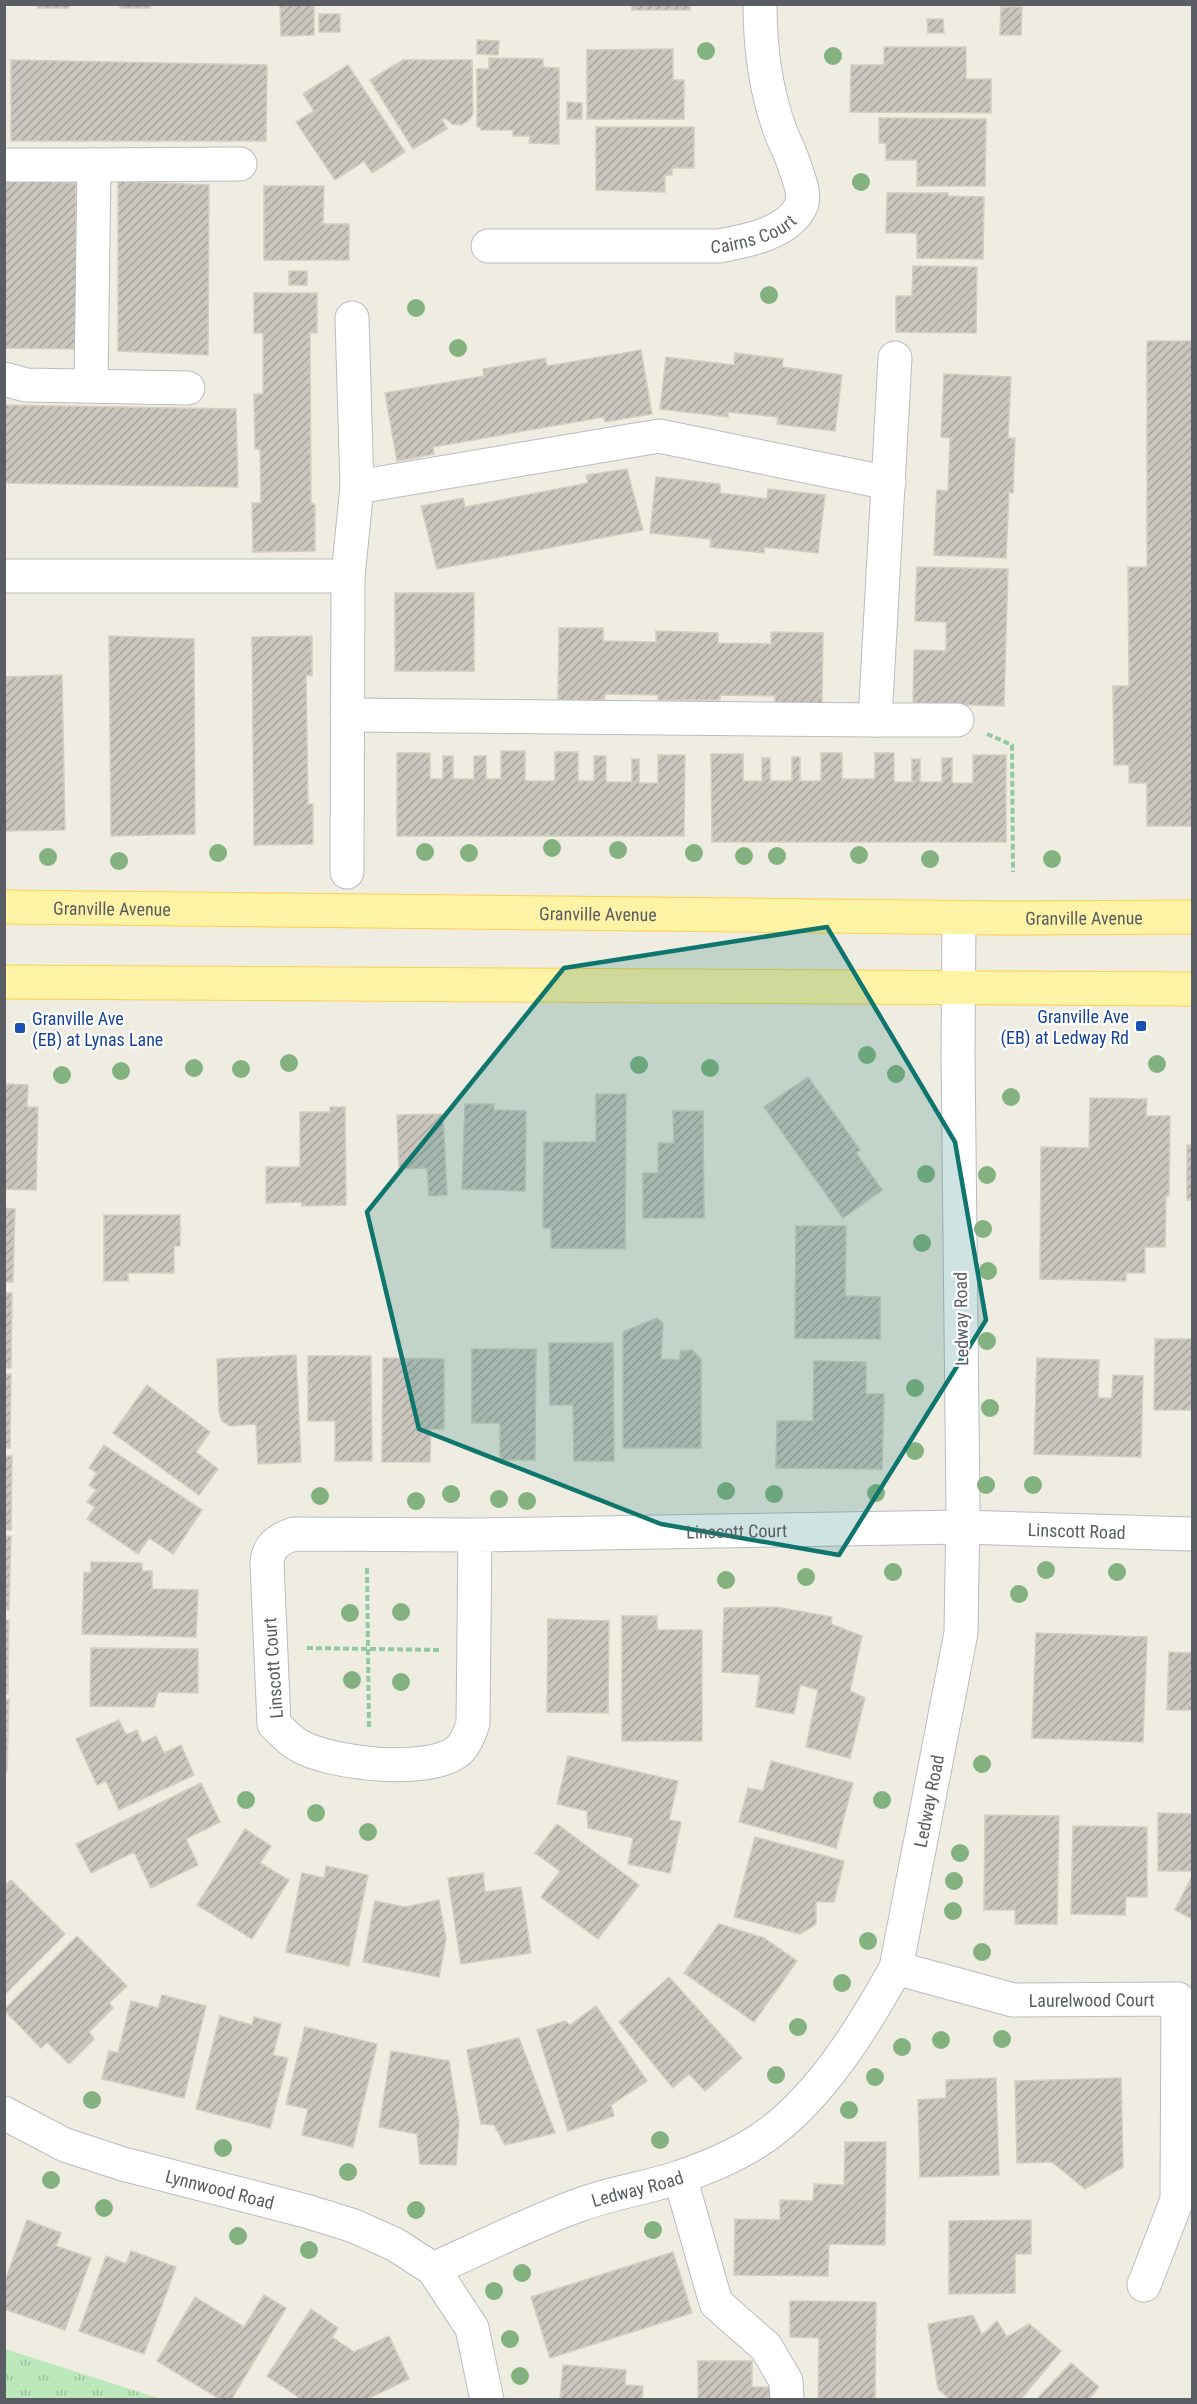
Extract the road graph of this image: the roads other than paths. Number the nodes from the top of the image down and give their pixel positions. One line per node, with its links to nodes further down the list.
1 (760, 4): 5 (street, Cairns Court)
2 (240, 164): 4 (street)
3 (4, 165): 4 (street)
4 (94, 165): 9 (street)
5 (488, 246)
6 (352, 318): 12 (street)
7 (895, 358): 11 (street)
8 (4, 379): 9 (street)
9 (91, 385): 10 (street)
10 (188, 388)
11 (889, 483): 12 (street); 16 (street)
12 (357, 487): 14 (street)
13 (4, 576): 14 (street)
14 (348, 576): 15 (street)
15 (347, 715): 16 (street); 18 (street)
16 (875, 720): 17 (street)
17 (957, 720)
18 (347, 872)
19 (4, 907): 21 (main road, Granville Avenue)
20 (1192, 917): 21 (main road, Granville Avenue)
21 (959, 918): 23 (street, Ledway Road)
22 (4, 982): 23 (main road)
23 (959, 988): 24 (main road); 25 (street, Ledway Road)
24 (1192, 989)
25 (962, 1527): 26 (street, Linscott Road); 27 (street, Linscott Court); 28 (street, Ledway Road)
26 (1192, 1534)
27 (475, 1535): 27 (street, Linscott Court)
28 (896, 1968): 30 (street, Ledway Road); 32 (street, Laurelwood Court)
29 (4, 2113): 31 (street, Lynnwood Road)
30 (680, 2176): 31 (street, Ledway Road); 34 (street)
31 (433, 2269): 33 (street)
32 (1144, 2285)
33 (487, 2400)
34 (787, 2400)

